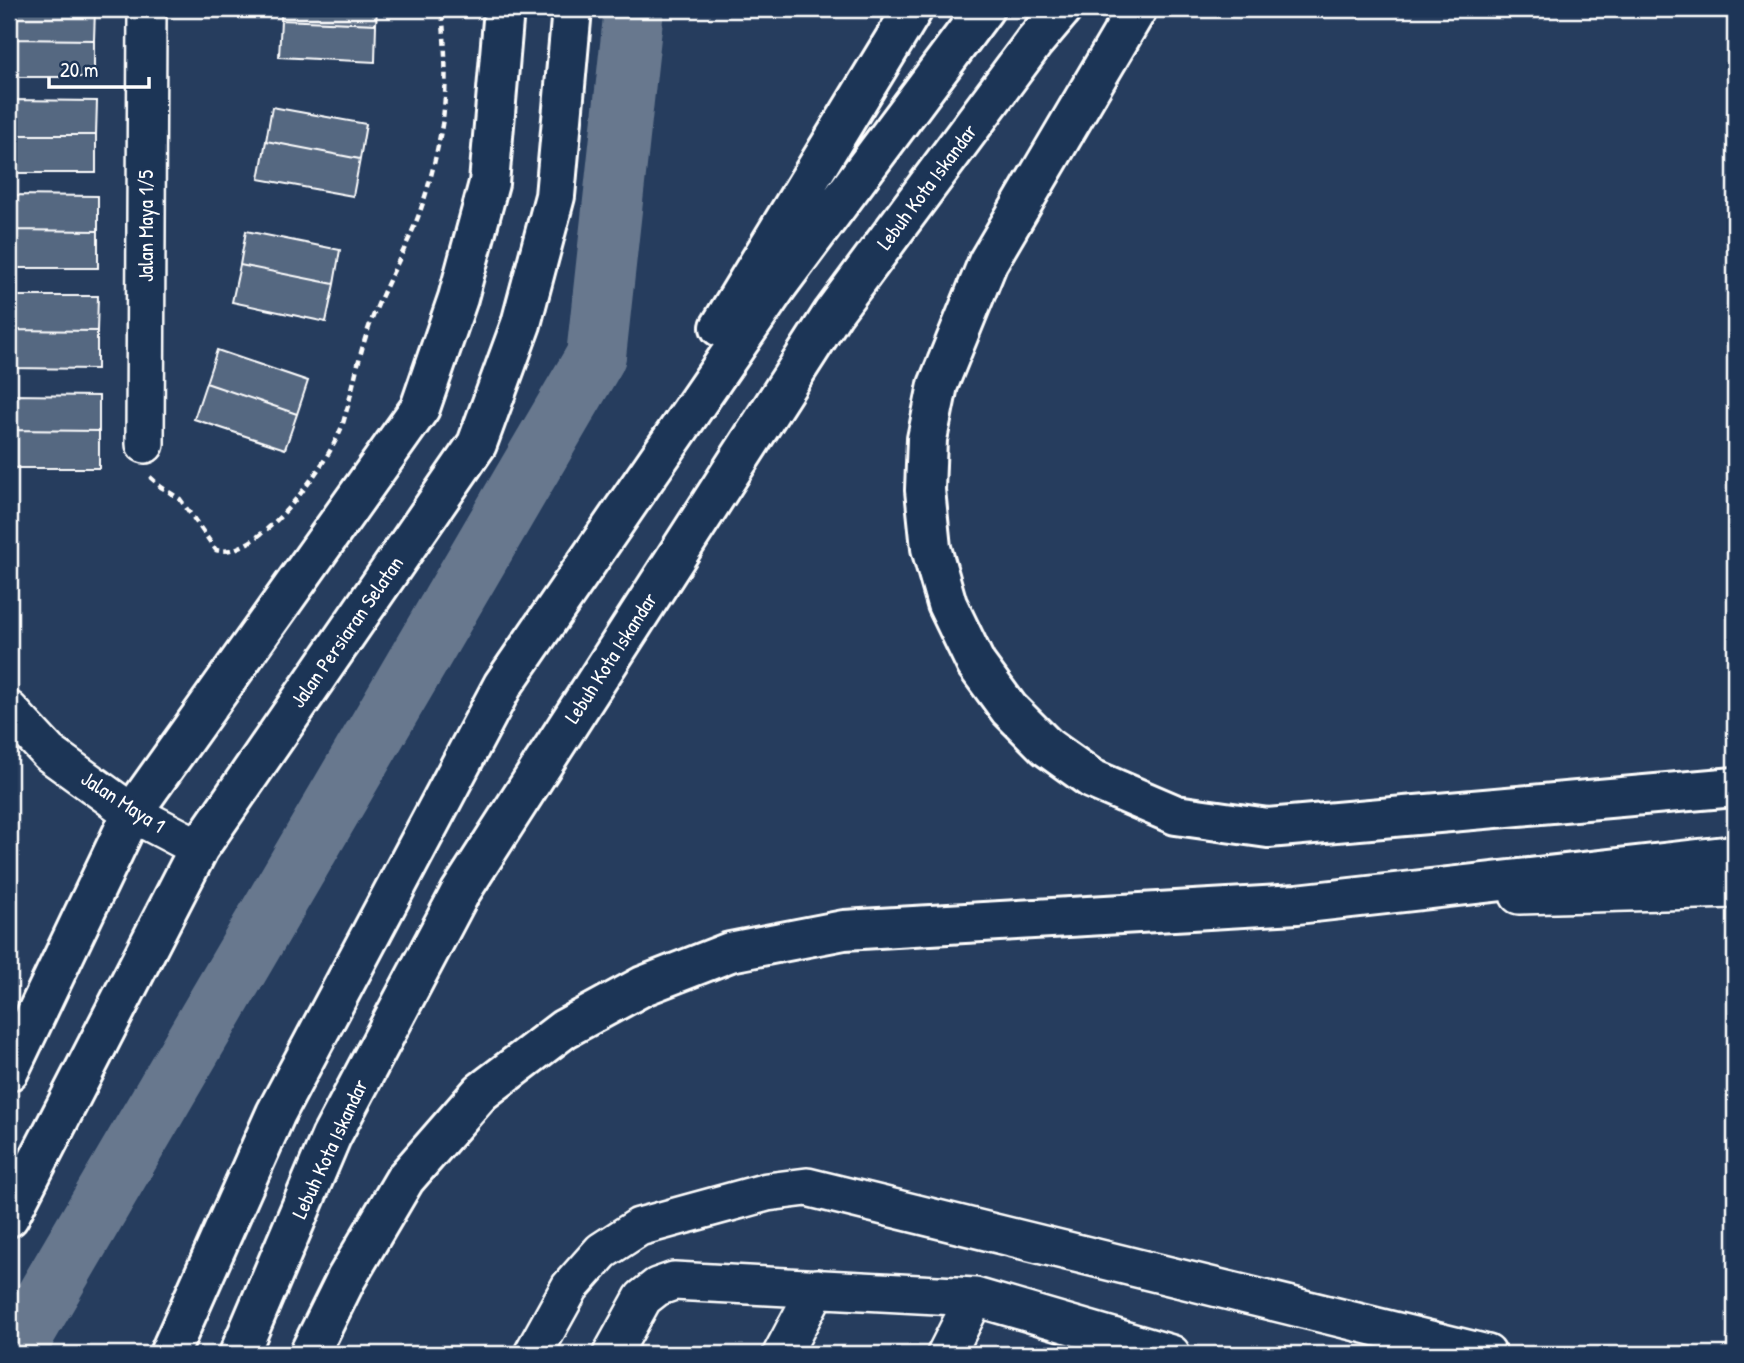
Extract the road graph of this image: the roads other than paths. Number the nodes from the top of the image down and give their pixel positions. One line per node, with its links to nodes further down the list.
1 (147, 9): 8 (street, Jalan Maya 1/5)
2 (504, 9): 14 (main road)
3 (572, 9): 15 (main road, Jalan Persiaran Selatan)
4 (914, 9): 9 (main road)
5 (984, 9): 9 (main road)
6 (1062, 9): 25 (main road, Lebuh Kota Iskandar)
7 (1138, 9): 13 (main road)
8 (145, 444)
9 (503, 685): 24 (main road)
10 (9, 710): 12 (street, Jalan Maya 1)
11 (9, 748): 12 (street)
12 (49, 752): 14 (street, Jalan Maya 1)
13 (1735, 787)
14 (132, 813): 15 (street, Jalan Maya 1); 19 (main road)
15 (199, 848): 20 (main road, Jalan Persiaran Selatan)
16 (1735, 855): 18 (main road)
17 (1735, 889): 18 (street)
18 (1297, 904): 26 (main road)
19 (9, 1071)
20 (9, 1217)
21 (817, 1288): 22 (street); 28 (street); 29 (street)
22 (975, 1297): 23 (street); 30 (street)
23 (1134, 1349): 31 (street)
24 (169, 1354)
25 (239, 1354)
26 (309, 1354)
27 (533, 1354): 32 (street)
28 (612, 1354)
29 (782, 1354)
30 (946, 1354)
31 (1171, 1354)
32 (1487, 1354)

